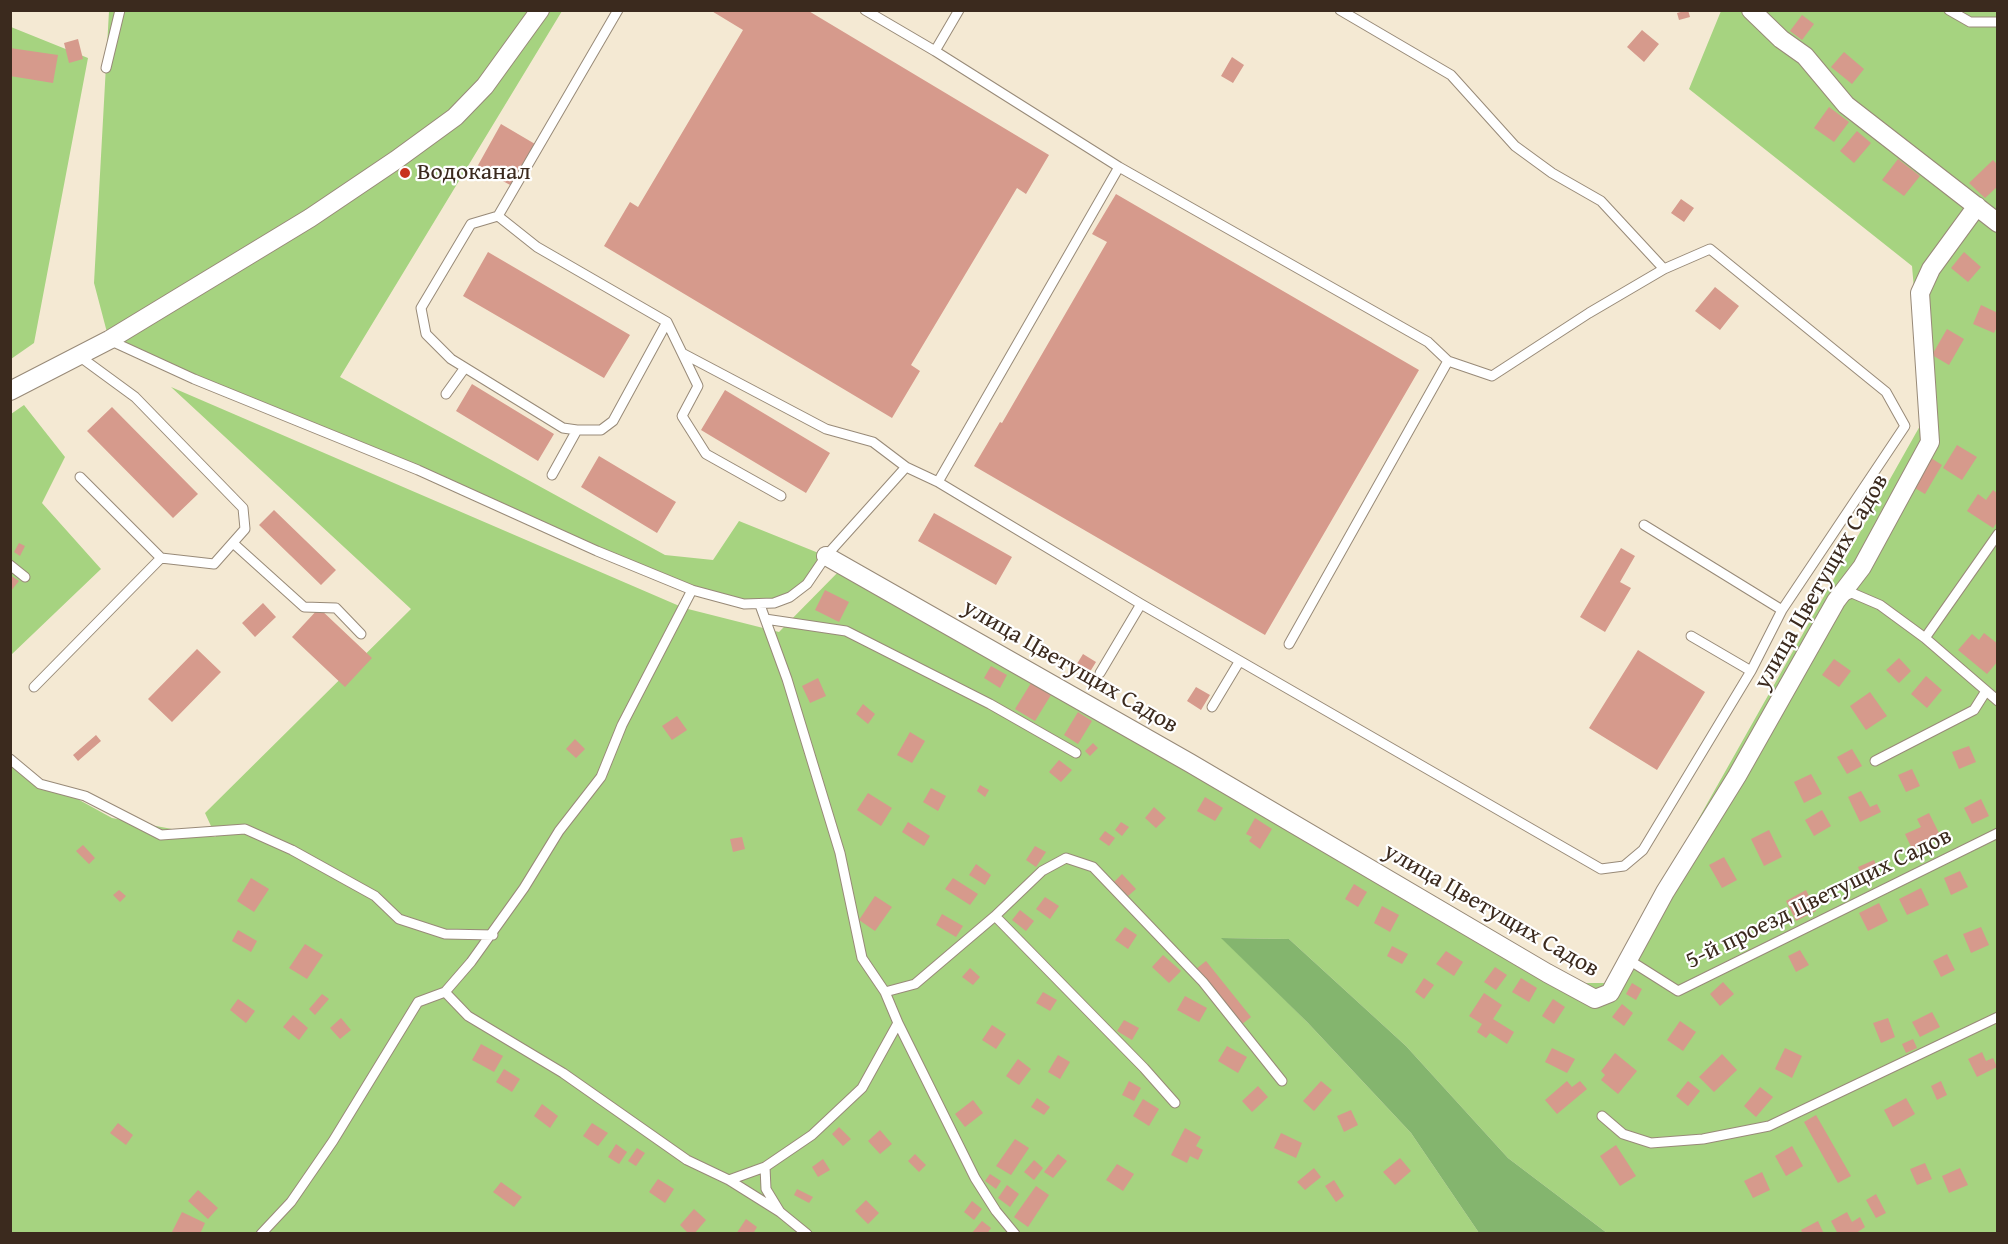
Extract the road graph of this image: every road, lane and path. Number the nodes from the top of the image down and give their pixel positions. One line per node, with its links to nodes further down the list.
1 (120, 10): 11 (lane)
2 (540, 10): 18 (street)
3 (618, 10): 14 (lane)
4 (865, 10): 10 (lane)
5 (959, 10): 10 (lane)
6 (1340, 10): 16 (lane)
7 (1751, 10): 13 (street)
8 (1949, 10): 9 (lane)
9 (1998, 22)
10 (935, 51): 12 (lane)
11 (106, 68)
12 (1119, 167): 21 (lane); 29 (lane)
13 (1977, 206): 15 (street); 39 (street, улица Цветущих Садов)
14 (498, 216): 17 (lane); 22 (lane)
15 (1998, 223)
16 (1664, 269): 21 (lane); 42 (lane)
17 (668, 322): 19 (lane); 25 (lane)
18 (109, 340): 20 (street); 38 (lane)
19 (682, 353): 26 (lane); 30 (lane)
20 (79, 356): 23 (street); 33 (lane)
21 (1448, 360): 47 (lane)
22 (464, 369): 24 (lane); 25 (lane)
23 (10, 391)
24 (446, 394)
25 (577, 430): 27 (lane)
26 (906, 467): 29 (lane); 34 (lane)
27 (552, 476)
28 (80, 477): 35 (lane)
29 (938, 482): 40 (lane)
30 (781, 496)
31 (1644, 525): 42 (lane)
32 (1998, 534): 46 (lane)
33 (233, 543): 35 (lane); 44 (lane)
34 (826, 556): 41 (lane); 61 (street, улица Цветущих Садов)
35 (161, 558): 51 (lane)
36 (10, 565): 37 (lane)
37 (25, 577)
38 (692, 590): 41 (lane); 60 (lane)
39 (1836, 601): 46 (lane); 61 (street, улица Цветущих Садов)
40 (1141, 604): 48 (lane); 50 (lane)
41 (760, 605): 43 (lane)
42 (1782, 610): 49 (lane)
43 (765, 619): 55 (lane); 63 (lane)
44 (361, 634)
45 (1691, 636): 49 (lane)
46 (1925, 638): 52 (lane)
47 (1289, 644)
48 (1239, 662): 49 (lane); 54 (lane)
49 (1751, 671)
50 (1100, 673)
51 (34, 687)
52 (1986, 692): 53 (lane); 57 (lane)
53 (1998, 701)
54 (1212, 707)
55 (1076, 753)
56 (10, 759): 60 (lane)
57 (1875, 761)
58 (1998, 833): 61 (lane, 5-й проезд Цветущих Садов)
59 (995, 916): 63 (lane); 66 (lane); 67 (lane)
60 (493, 935): 62 (lane)
61 (1629, 960)
62 (445, 992): 70 (lane); 72 (lane)
63 (885, 992): 65 (lane)
64 (1998, 1017): 68 (lane)
65 (898, 1023): 69 (lane); 74 (lane)
66 (1282, 1081)
67 (1175, 1103)
68 (1602, 1116)
69 (765, 1167): 70 (lane); 71 (lane)
70 (729, 1180): 71 (lane)
71 (780, 1212): 73 (lane)
72 (261, 1233)
73 (807, 1233)
74 (1014, 1233)

